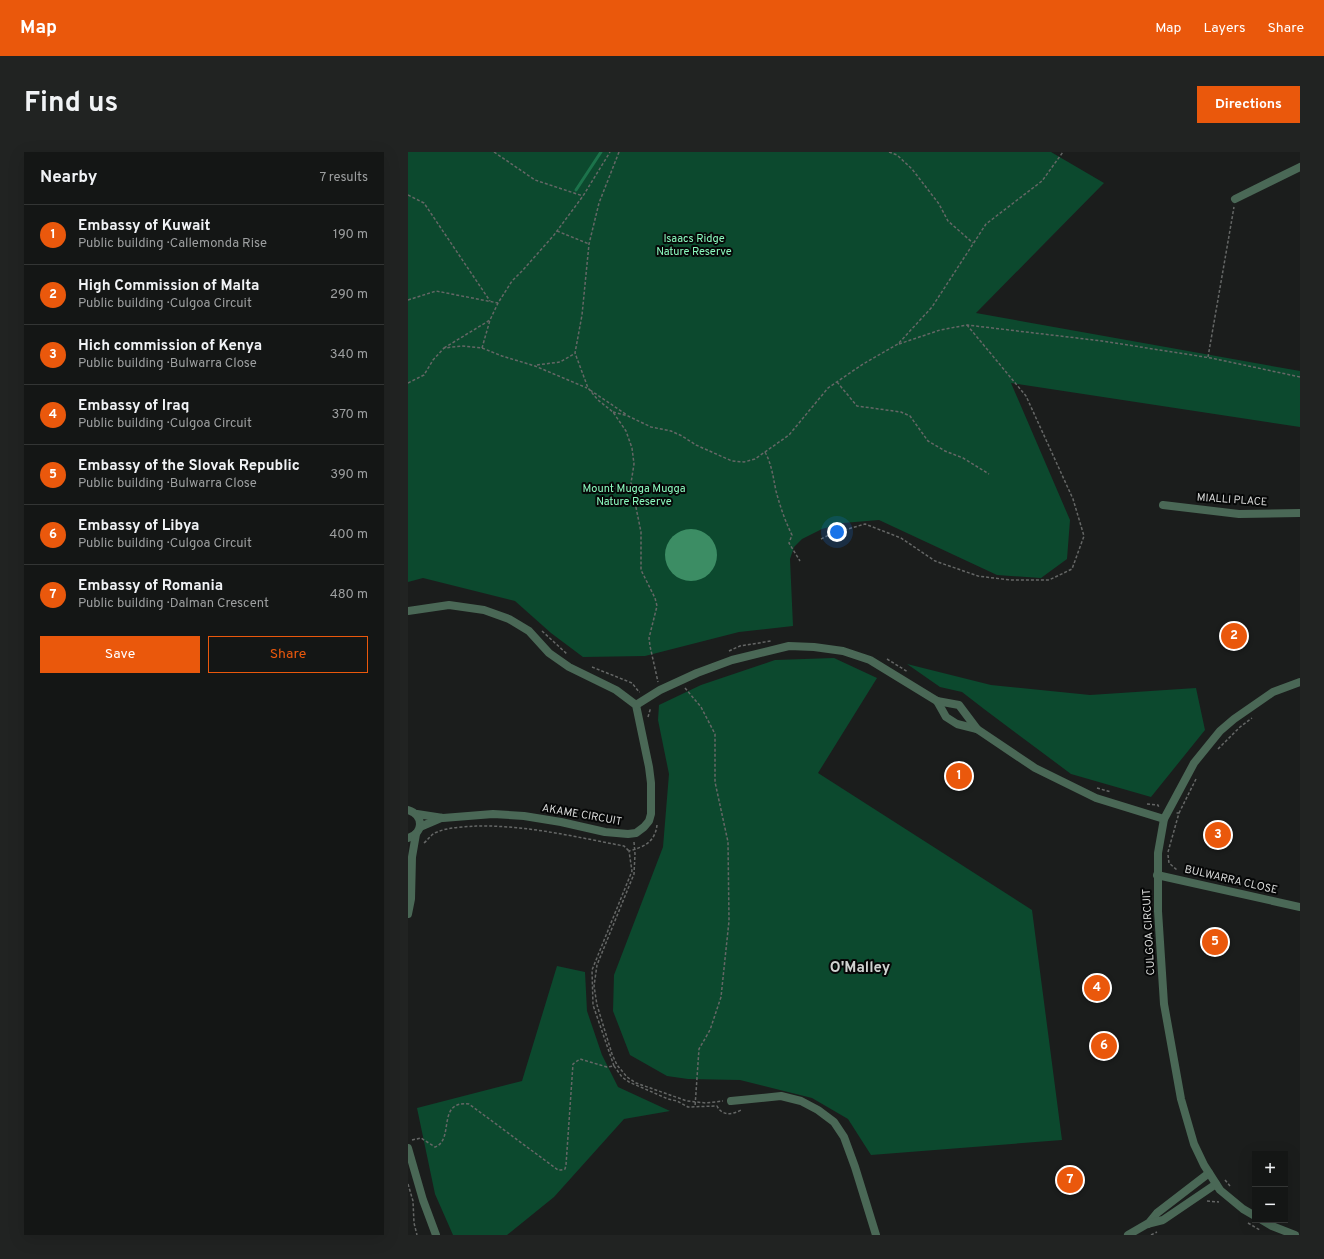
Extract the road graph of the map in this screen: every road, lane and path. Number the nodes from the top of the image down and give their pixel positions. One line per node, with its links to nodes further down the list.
1 (494, 152): 8 (path)
2 (610, 152): 8 (path)
3 (619, 152): 12 (path)
4 (889, 152): 11 (path)
5 (1064, 152): 11 (path)
6 (1300, 167): 9 (street)
7 (408, 194): 14 (path)
8 (583, 196): 10 (path)
9 (1235, 199): 22 (path)
10 (556, 231): 12 (path); 15 (path)
11 (973, 243): 18 (path)
12 (589, 244): 21 (path)
13 (408, 300): 14 (path)
14 (490, 301): 15 (path)
15 (498, 302): 16 (path)
16 (490, 320): 19 (path); 20 (path)
17 (967, 326): 18 (path); 22 (path); 34 (path)
18 (898, 344): 26 (path)
19 (444, 348): 20 (path); 25 (path)
20 (482, 348): 23 (path)
21 (575, 353): 23 (path); 27 (path)
22 (1208, 358): 24 (path)
23 (535, 366): 27 (path)
24 (1300, 377)
25 (408, 382)
26 (837, 382): 30 (path); 31 (path)
27 (588, 388): 28 (path); 29 (path)
28 (613, 412): 29 (path); 47 (path)
29 (628, 416): 30 (path)
30 (765, 452): 35 (path)
31 (989, 474)
32 (1163, 505): 33 (street, MIALLI PLACE)
33 (1300, 513)
34 (821, 539)
35 (800, 561)
36 (408, 611): 52 (street)
37 (538, 628): 40 (path)
38 (776, 640): 39 (path)
39 (726, 652)
40 (568, 655)
41 (887, 659): 43 (path)
42 (587, 665): 49 (path)
43 (912, 674)
44 (678, 680): 47 (street); 51 (street); 79 (path)
45 (1300, 682): 62 (street, CULGOA CIRCUIT)
46 (652, 685): 47 (path)
47 (659, 686): 50 (street)
48 (645, 689): 49 (path)
49 (639, 692): 50 (path)
50 (644, 700): 52 (street); 54 (path)
51 (937, 701): 55 (street); 55 (street)
52 (636, 705): 69 (street, AKAME CIRCUIT)
53 (1257, 714): 56 (path)
54 (648, 717)
55 (976, 729): 66 (street)
56 (1217, 749)
57 (1199, 774): 63 (path)
58 (1094, 787): 59 (path)
59 (1115, 794)
60 (1143, 803): 62 (path)
61 (408, 810): 64 (street)
62 (1168, 810): 63 (path); 66 (street, CULGOA CIRCUIT)
63 (1179, 813): 74 (path)
64 (416, 814): 65 (street, AKAME CIRCUIT); 68 (street)
65 (443, 818): 68 (street, AKAME CIRCUIT); 69 (street, AKAME CIRCUIT)
66 (1164, 819): 73 (street, CULGOA CIRCUIT)
67 (658, 821): 70 (path)
68 (414, 833): 71 (street)
69 (633, 833): 70 (path)
70 (635, 849): 72 (path); 79 (path)
71 (411, 851): 72 (path); 76 (street)
72 (629, 851): 77 (path)
73 (1157, 874): 74 (street, BULWARRA CLOSE); 84 (street, CULGOA CIRCUIT)
74 (1183, 880): 75 (street, BULWARRA CLOSE)
75 (1300, 907)
76 (408, 914)
77 (614, 1066): 80 (path); 82 (path)
78 (731, 1101): 79 (path); 98 (street)
79 (695, 1102): 80 (path)
80 (695, 1107): 81 (path)
81 (742, 1108)
82 (408, 1141)
83 (408, 1148): 97 (street)
84 (1209, 1173): 87 (street, CULGOA CIRCUIT); 93 (street)
85 (1223, 1178): 88 (path)
86 (408, 1184): 96 (path)
87 (1216, 1184): 88 (street, CULGOA CIRCUIT); 93 (street)
88 (1226, 1195): 89 (path); 90 (street, CULGOA CIRCUIT)
89 (1202, 1201)
90 (1252, 1214)
91 (1244, 1220): 95 (path)
92 (1267, 1223): 101 (street)
93 (1147, 1224): 99 (street)
94 (1158, 1230): 100 (path)
95 (1262, 1232)
96 (417, 1235)
97 (436, 1235)
98 (876, 1235)
99 (1128, 1235)
100 (1151, 1235)
101 (1295, 1235)

